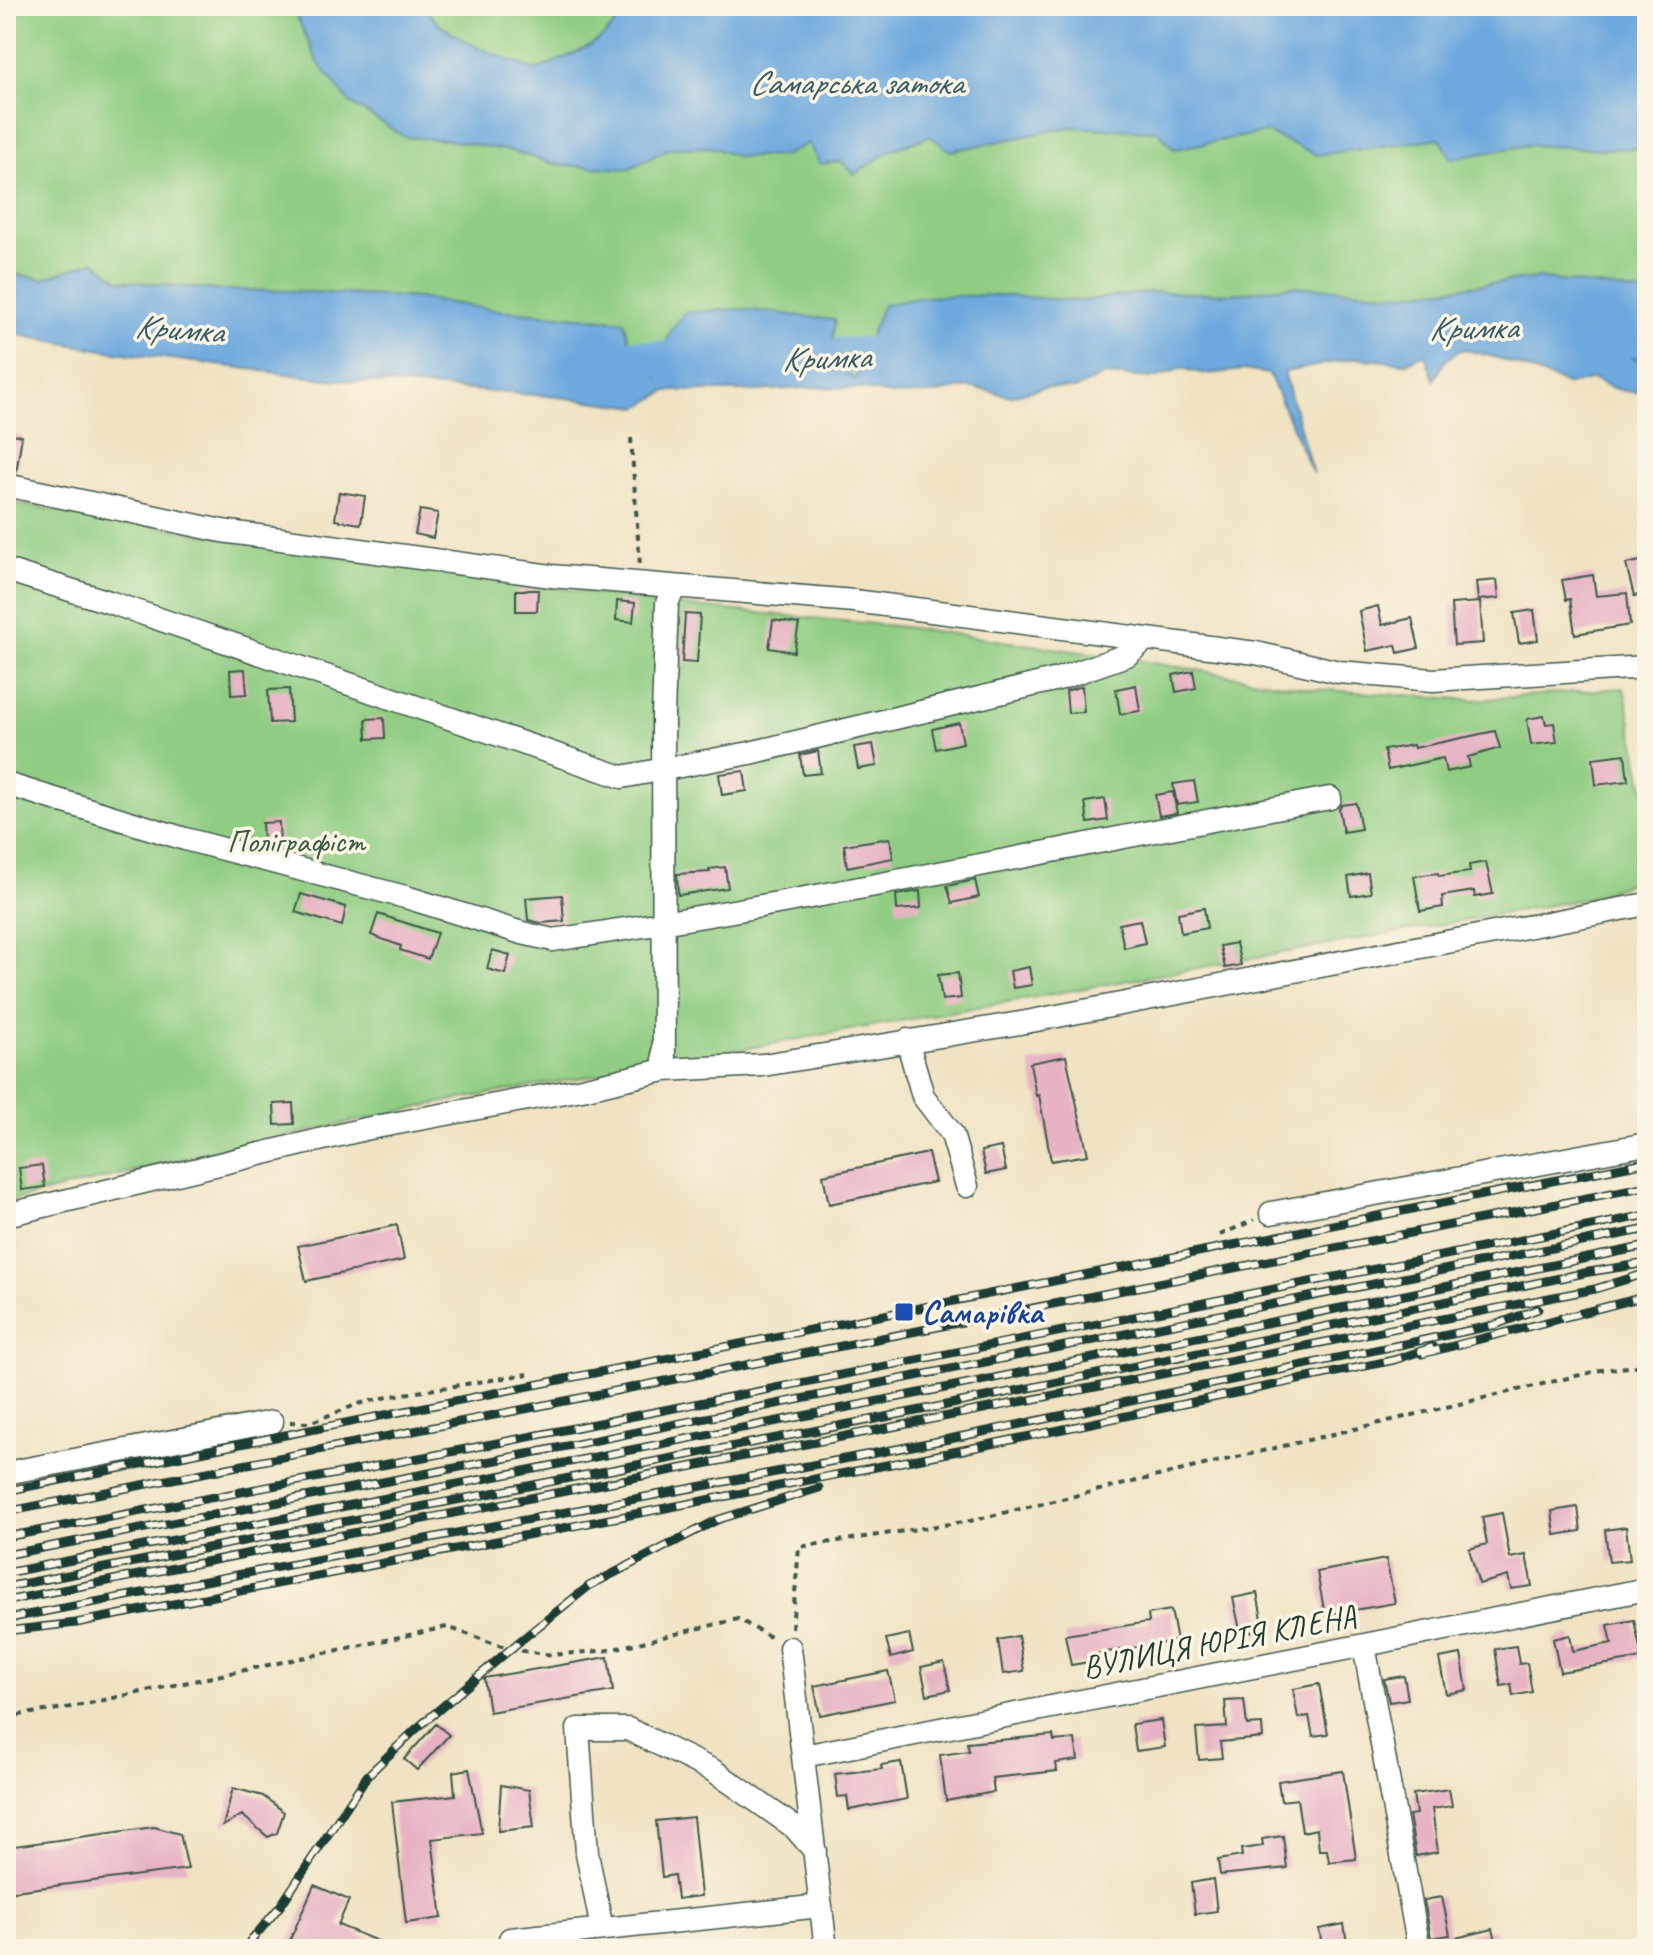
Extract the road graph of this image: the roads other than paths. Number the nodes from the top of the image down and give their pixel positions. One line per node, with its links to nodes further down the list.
1 (6, 485): 3 (street)
2 (6, 570): 6 (street)
3 (675, 587): 4 (street); 6 (street)
4 (1145, 640): 5 (street); 6 (street)
5 (1645, 674)
6 (663, 770): 10 (street)
7 (6, 784): 10 (street)
8 (1330, 798): 10 (street)
9 (1647, 904): 11 (street)
10 (663, 922): 12 (street)
11 (907, 1040): 12 (street); 14 (street)
12 (664, 1070): 16 (street)
13 (1647, 1144): 15 (street)
14 (967, 1186)
15 (1271, 1213)
16 (6, 1215)
17 (272, 1422): 18 (street)
18 (6, 1473)
19 (1647, 1589): 20 (street, ВУЛИЦЯ ЮРІЯ КЛЕНА)
20 (1364, 1645): 22 (street, ВУЛИЦЯ ЮРІЯ КЛЕНА); 28 (street)
21 (790, 1648): 22 (street)
22 (804, 1756): 23 (street)
23 (815, 1851): 24 (street); 25 (street)
24 (821, 1906): 25 (street); 27 (street)
25 (602, 1929): 26 (street)
26 (510, 1939)
27 (826, 1949)
28 (1419, 1949)

